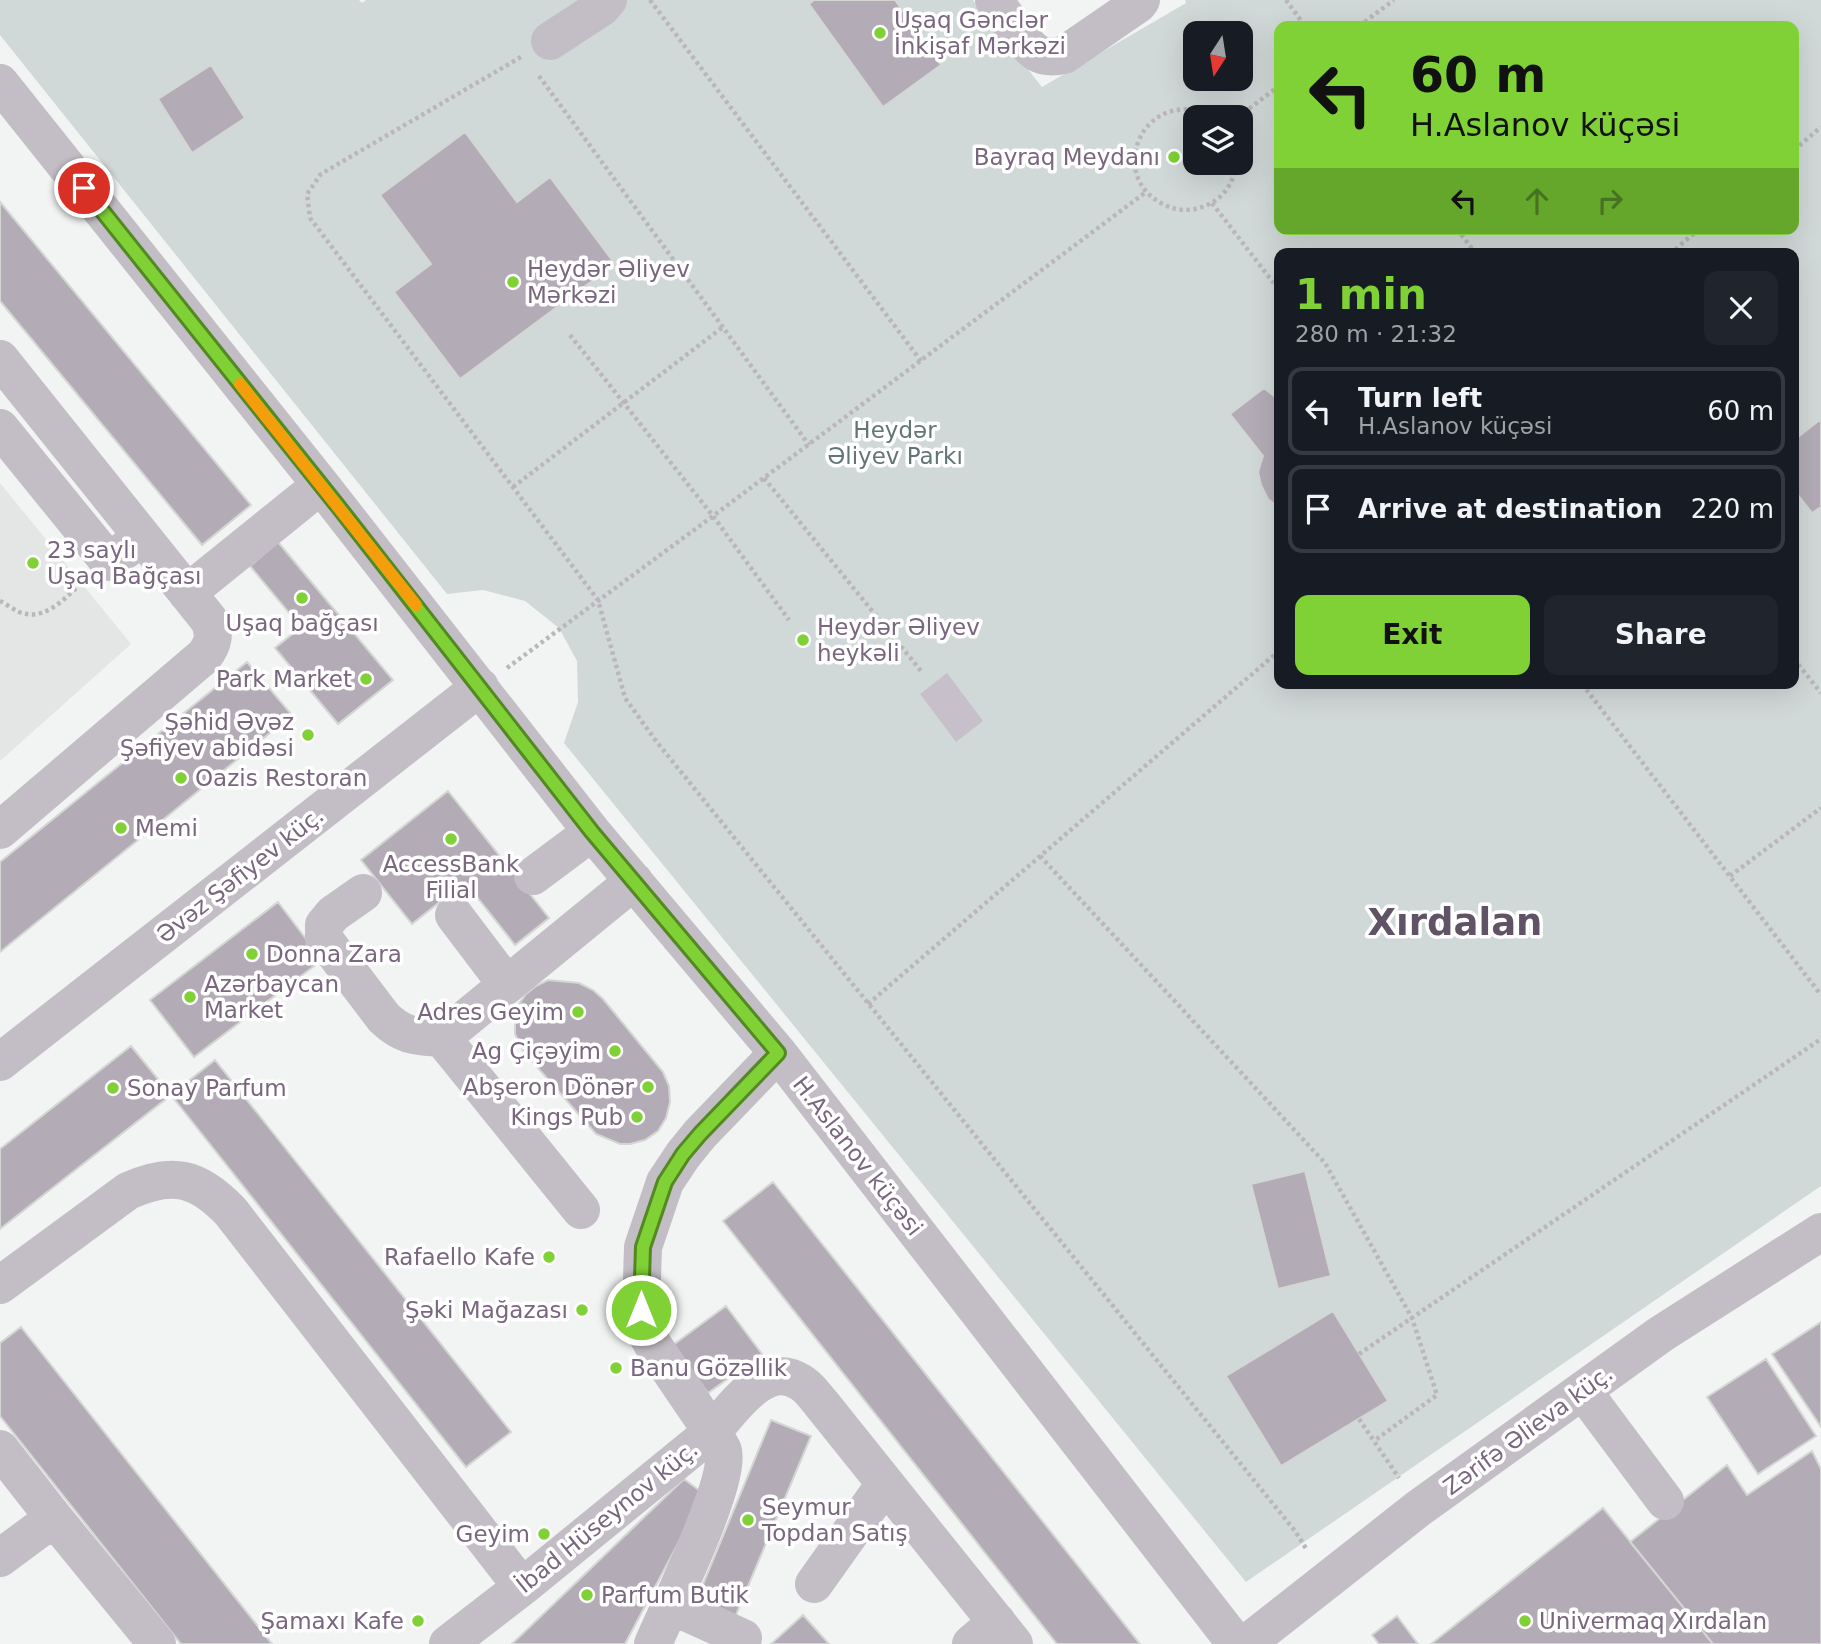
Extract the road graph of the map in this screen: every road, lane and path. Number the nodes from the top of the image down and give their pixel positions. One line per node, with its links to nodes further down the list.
1 (608, 0): 9 (street)
2 (650, 0): 25 (path)
3 (994, 0): 4 (street)
4 (1141, 0)
5 (1286, 0): 7 (path)
6 (1394, 0): 8 (path)
7 (1301, 21)
8 (1366, 21)
9 (537, 48): 22 (path); 31 (path)
10 (0, 83): 30 (street, H.Aslanov küçəsi)
11 (1274, 90): 12 (path)
12 (1253, 106)
13 (1183, 109): 17 (path)
14 (1821, 127): 15 (path)
15 (1799, 146)
16 (1233, 175): 18 (path)
17 (1146, 192): 18 (path); 25 (path)
18 (1212, 203): 21 (path)
19 (1692, 235): 20 (path)
20 (1677, 248)
21 (1274, 284)
22 (723, 327): 26 (path); 28 (path)
23 (570, 335): 26 (path)
24 (0, 359): 33 (street)
25 (920, 361): 28 (path)
26 (624, 404): 31 (path); 32 (path)
27 (0, 428): 34 (street)
28 (809, 445): 29 (path)
29 (764, 478): 32 (path); 41 (path)
30 (321, 485): 35 (street); 42 (street, H.Aslanov küçəsi)
31 (513, 487): 36 (path)
32 (713, 516): 36 (path); 38 (path)
33 (142, 537): 34 (street); 35 (street)
34 (109, 562): 37 (path)
35 (187, 593): 46 (street)
36 (598, 600): 42 (path); 56 (path)
37 (0, 601)
38 (789, 620)
39 (1274, 655): 48 (path)
40 (1799, 665): 44 (path)
41 (921, 671)
42 (480, 687): 47 (street, H.Aslanov küçəsi); 60 (street, Əvəz Şəfiyev küç.)
43 (1586, 689): 50 (path)
44 (1821, 693)
45 (1821, 808): 50 (path)
46 (0, 830)
47 (592, 832): 49 (street); 51 (street, H.Aslanov küçəsi)
48 (1040, 856): 56 (path); 64 (path)
49 (533, 876)
50 (1730, 876): 55 (path)
51 (634, 881): 54 (street); 59 (street, H.Aslanov küçəsi)
52 (363, 893): 57 (street)
53 (454, 915): 54 (street)
54 (506, 985): 57 (street)
55 (1821, 995)
56 (868, 1004): 76 (path)
57 (442, 1038): 61 (street)
58 (1821, 1039): 64 (path)
59 (778, 1053): 68 (street, İbad Hüseynov küç.); 85 (street, H.Aslanov küçəsi)
60 (0, 1062)
61 (581, 1210)
62 (1821, 1232): 66 (street, Zərifə Əlieva küç.)
63 (0, 1285): 78 (street)
64 (1412, 1318): 65 (path); 69 (path)
65 (1359, 1354)
66 (1583, 1391): 72 (street); 73 (street, Zərifə Əlieva küç.)
67 (1359, 1419): 69 (path)
68 (712, 1432): 71 (street); 78 (street, İbad Hüseynov küç.); 79 (street)
69 (1374, 1441): 73 (path)
70 (0, 1449): 74 (street)
71 (886, 1484): 77 (street); 80 (street)
72 (1665, 1501)
73 (1419, 1508): 76 (street, Zərifə Əlieva küç.)
74 (54, 1518): 75 (street); 82 (street)
75 (0, 1558)
76 (1328, 1579): 86 (street, Zərifə Əlieva küç.)
77 (814, 1584)
78 (522, 1587): 83 (street, İbad Hüseynov küç.)
79 (670, 1605): 81 (street); 84 (street)
80 (994, 1637)
81 (743, 1639)
82 (157, 1644)
83 (448, 1644)
84 (653, 1644)
85 (1236, 1644)
86 (1246, 1644)

